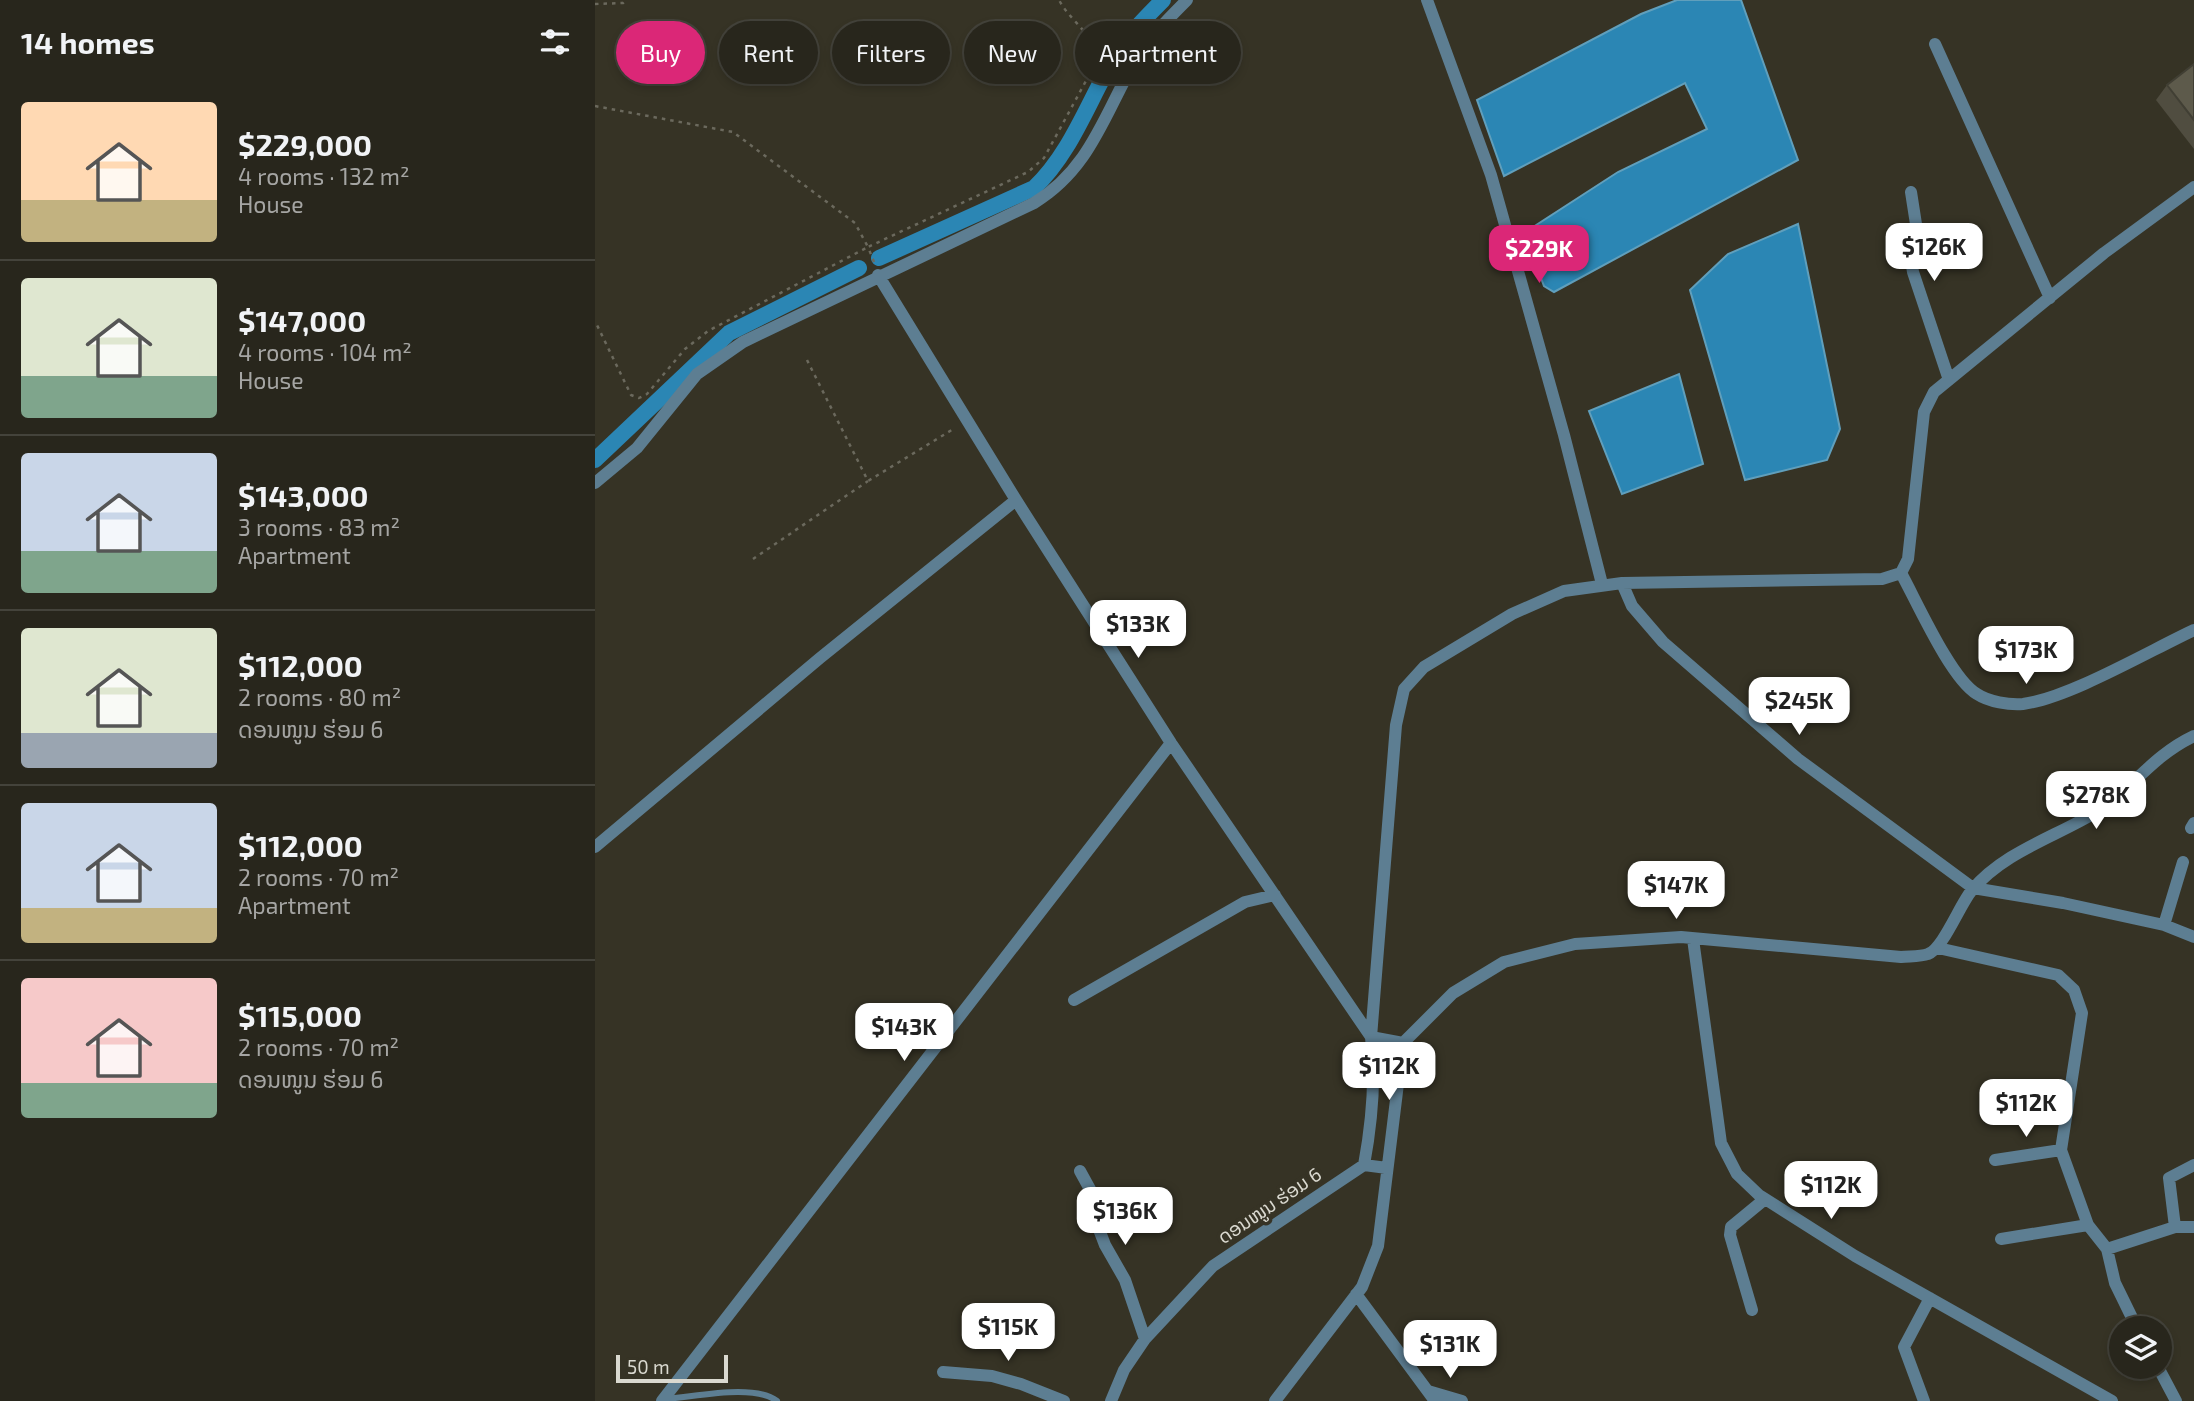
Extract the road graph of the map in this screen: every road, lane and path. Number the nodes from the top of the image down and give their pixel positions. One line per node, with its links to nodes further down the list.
1 (627, 0): 5 (path)
2 (1059, 0): 10 (path)
3 (1187, 0): 11 (street)
4 (1427, 0): 23 (street)
5 (595, 4)
6 (1935, 44): 12 (street)
7 (595, 106): 10 (path)
8 (2194, 187): 12 (street)
9 (1911, 192): 15 (street)
10 (868, 247): 11 (path); 13 (path)
11 (879, 275): 16 (street); 18 (street)
12 (2050, 298): 15 (street)
13 (595, 321)
14 (807, 360): 17 (path)
15 (1949, 380): 21 (street)
16 (967, 421): 17 (path); 19 (street)
17 (868, 481): 20 (path)
18 (595, 482)
19 (1016, 500): 26 (street); 27 (street)
20 (753, 559)
21 (1901, 573): 22 (street); 24 (street)
22 (1622, 583): 23 (street); 29 (street)
23 (1602, 584): 36 (street)
24 (2194, 630)
25 (2194, 736): 29 (street)
26 (1171, 743): 30 (street); 58 (street)
27 (595, 847)
28 (2182, 862): 31 (street)
29 (1973, 888): 31 (street); 34 (street)
30 (1275, 895): 35 (street); 36 (street)
31 (2164, 925): 32 (street)
32 (2194, 937)
33 (1693, 939): 34 (street); 37 (street); 44 (street)
34 (1938, 947): 38 (street)
35 (1074, 1000)
36 (1371, 1037): 37 (street); 40 (street)
37 (1403, 1043): 42 (street)
38 (2061, 1150): 39 (street); 45 (street)
39 (1995, 1160)
40 (1364, 1165): 42 (street); 54 (street, ດອນໜູນ ຮ່ອມ 6)
41 (2194, 1165): 46 (street)
42 (1387, 1168): 50 (street)
43 (1080, 1171): 54 (street)
44 (1765, 1199): 51 (street); 52 (street)
45 (2088, 1225): 48 (street); 49 (street)
46 (2175, 1227): 47 (street); 49 (street)
47 (2194, 1227)
48 (2001, 1239)
49 (2107, 1249): 53 (street)
50 (1356, 1294): 57 (street); 62 (street)
51 (1930, 1298): 64 (street); 65 (street)
52 (1752, 1310)
53 (2131, 1316)
54 (1145, 1339): 61 (street, ດອນໜູນ ຮ່ອມ 6)
55 (943, 1372): 60 (street)
56 (2164, 1379): 66 (street)
57 (1431, 1396): 63 (street)
58 (662, 1400): 59 (lane)
59 (777, 1401)
60 (1064, 1401)
61 (1111, 1401)
62 (1275, 1401)
63 (1462, 1401)
64 (1924, 1401)
65 (2112, 1401)
66 (2176, 1401)

